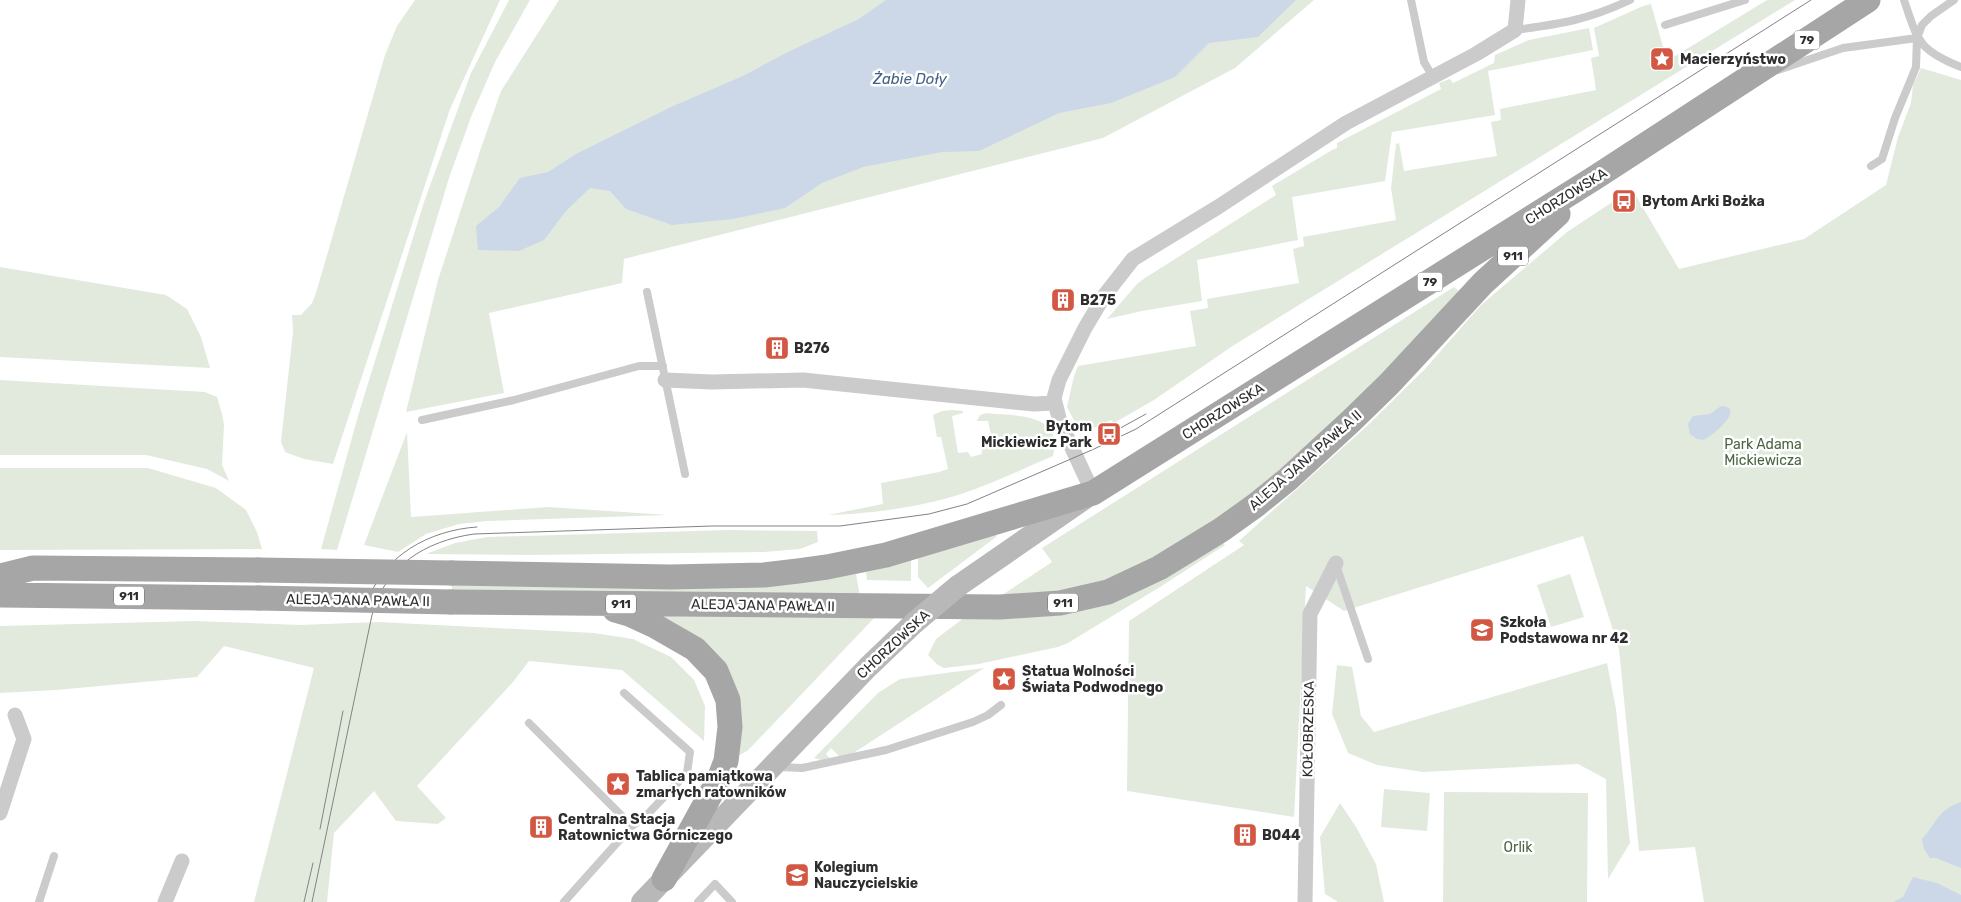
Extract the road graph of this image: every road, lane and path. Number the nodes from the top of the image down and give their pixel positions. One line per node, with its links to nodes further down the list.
1 (1411, 0): 12 (lane)
2 (1518, 0): 9 (street)
3 (1630, 0): 9 (lane)
4 (1745, 0): 8 (lane)
5 (1868, 0): 13 (main road, CHORZOWSKA / 79)
6 (1904, 0): 10 (lane)
7 (1954, 0): 10 (lane)
8 (1665, 25)
9 (1515, 30): 12 (street)
10 (1917, 38): 11 (lane); 13 (lane); 14 (lane)
11 (1961, 67)
12 (1433, 77): 18 (street)
13 (1745, 80): 15 (main road, CHORZOWSKA / 79)
14 (1871, 166)
15 (1596, 177): 21 (main road, CHORZOWSKA / 79); 25 (main road, ALEJA JANA PAWŁA II / 911)
16 (647, 292): 17 (lane)
17 (664, 373): 18 (street); 19 (lane); 20 (lane)
18 (1054, 403): 21 (street)
19 (422, 420)
20 (685, 474)
21 (1093, 493): 23 (main road, ALEJA JANA PAWŁA II / 911, bridge); 31 (main road, CHORZOWSKA / 79, bridge)
22 (1336, 563): 26 (lane); 44 (street, KOŁOBRZESKA)
23 (0, 576)
24 (0, 595): 25 (main road, ALEJA JANA PAWŁA II / 911, bridge)
25 (588, 604): 37 (main road)
26 (1368, 659)
27 (624, 693): 34 (lane)
28 (1001, 705): 31 (lane)
29 (15, 715): 32 (street)
30 (529, 723): 34 (lane)
31 (771, 766): 37 (main road, CHORZOWSKA / 79)
32 (7, 768): 33 (street)
33 (0, 813)
34 (632, 826): 40 (lane)
35 (54, 856): 38 (lane)
36 (182, 861): 39 (street)
37 (664, 879): 41 (main road, CHORZOWSKA / 79)
38 (38, 902)
39 (165, 902)
40 (564, 902)
41 (642, 902)
42 (698, 902): 43 (lane)
43 (732, 902)
44 (1306, 902)

